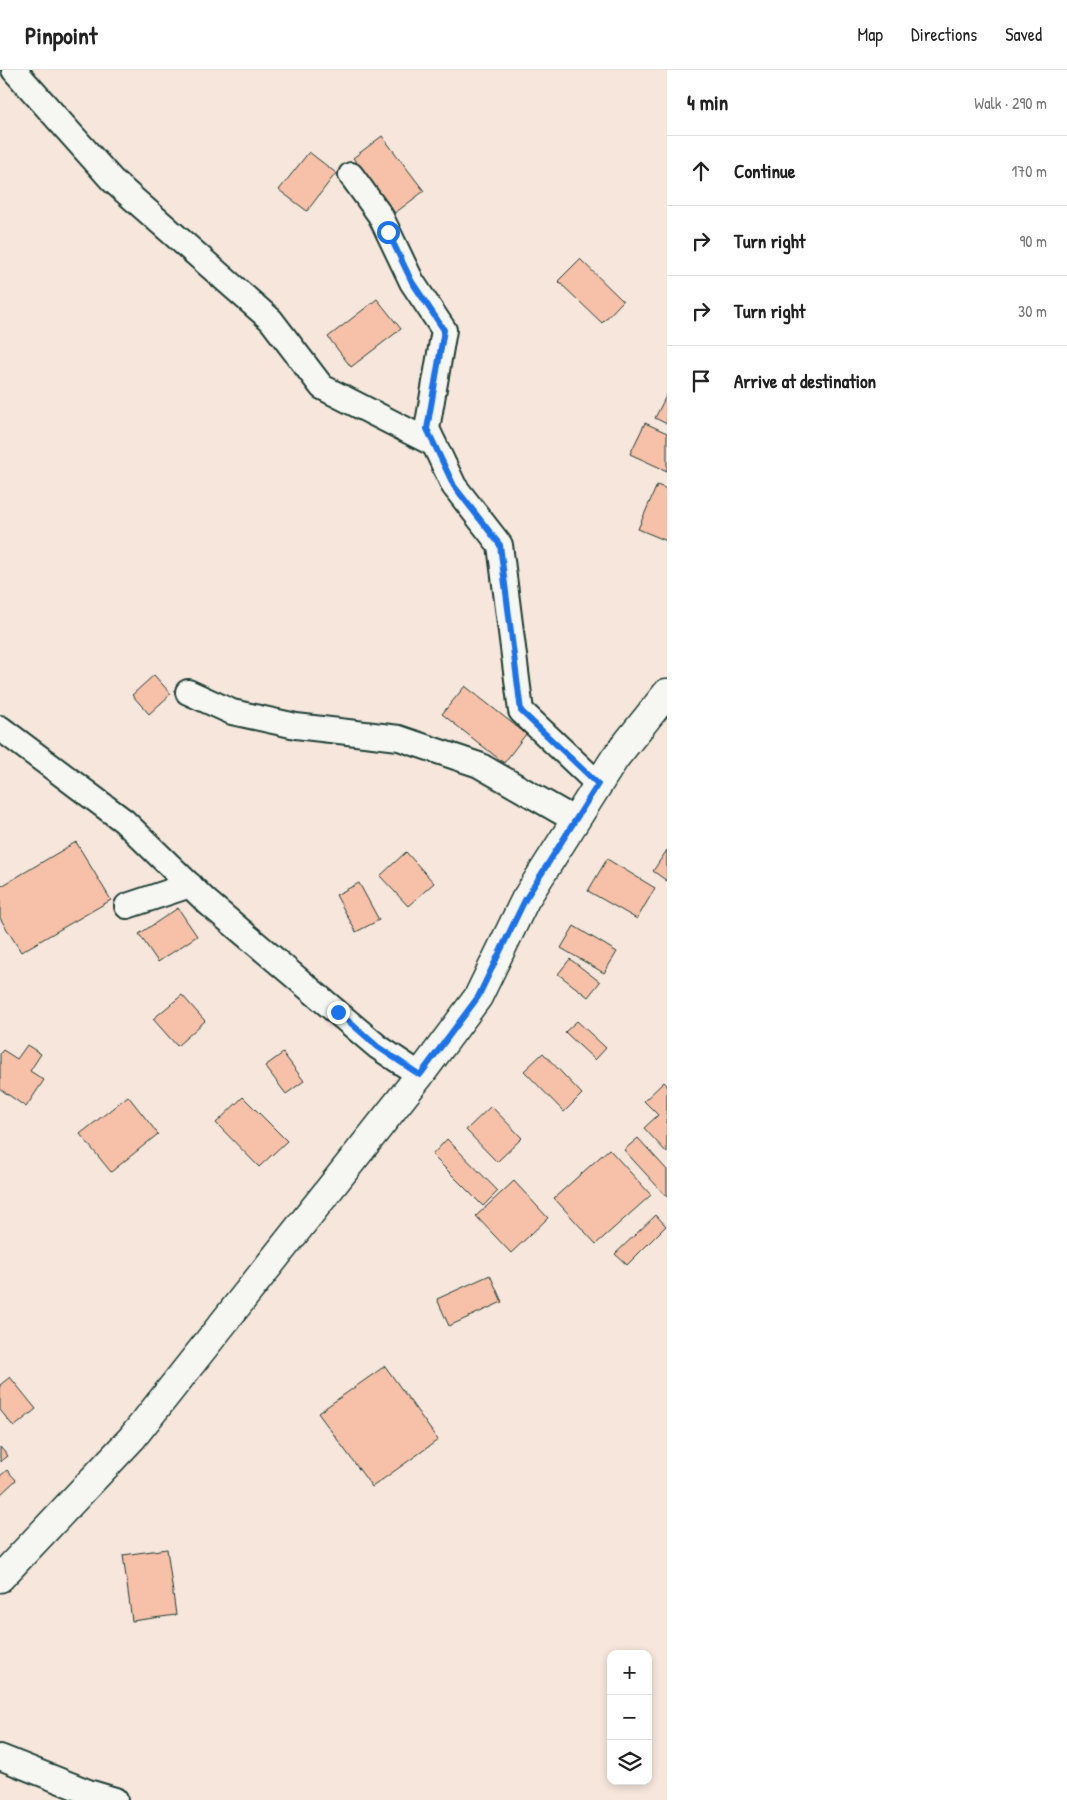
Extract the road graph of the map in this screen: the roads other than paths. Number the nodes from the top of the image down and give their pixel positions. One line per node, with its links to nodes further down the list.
1 (14, 70): 3 (street)
2 (351, 175): 3 (street)
3 (434, 444): 7 (street)
4 (188, 692): 8 (street)
5 (667, 692): 7 (street)
6 (0, 728): 9 (street)
7 (598, 784): 8 (street)
8 (575, 820): 11 (street)
9 (190, 885): 10 (street); 11 (street)
10 (127, 906)
11 (420, 1075): 12 (street)
12 (0, 1578)
13 (0, 1757): 14 (street)
14 (115, 1800)

